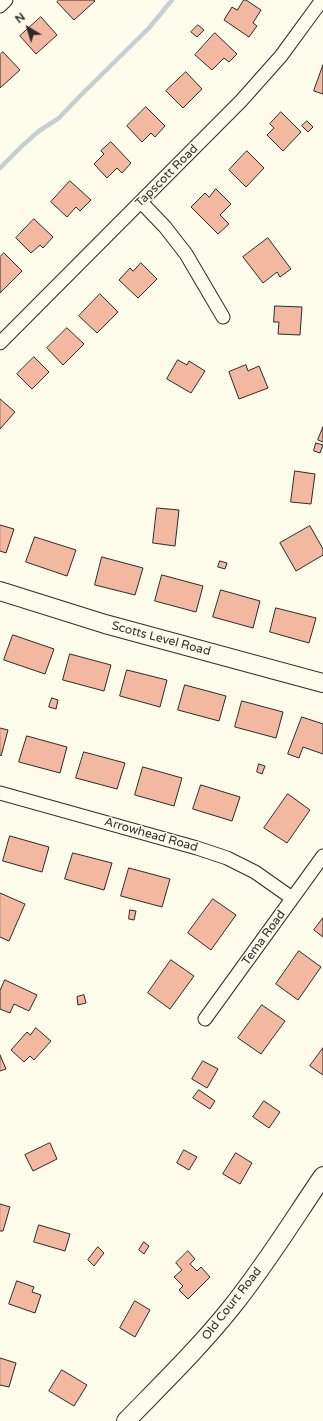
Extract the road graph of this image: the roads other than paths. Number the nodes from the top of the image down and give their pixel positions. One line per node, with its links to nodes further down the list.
1 (6, 0): 3 (street)
2 (322, 4): 4 (street, Tapscott Road)
3 (0, 6)
4 (141, 202): 5 (street); 6 (street, Tapscott Road)
5 (223, 317)
6 (0, 343)
7 (0, 591): 8 (street, Scotts Level Road)
8 (323, 683)
9 (0, 793): 11 (street, Arrowhead Road)
10 (323, 856): 11 (street, Tema Road)
11 (292, 898): 12 (street, Tema Road)
12 (205, 1020)
13 (323, 1176): 14 (street, Old Court Road)
14 (126, 1421)

